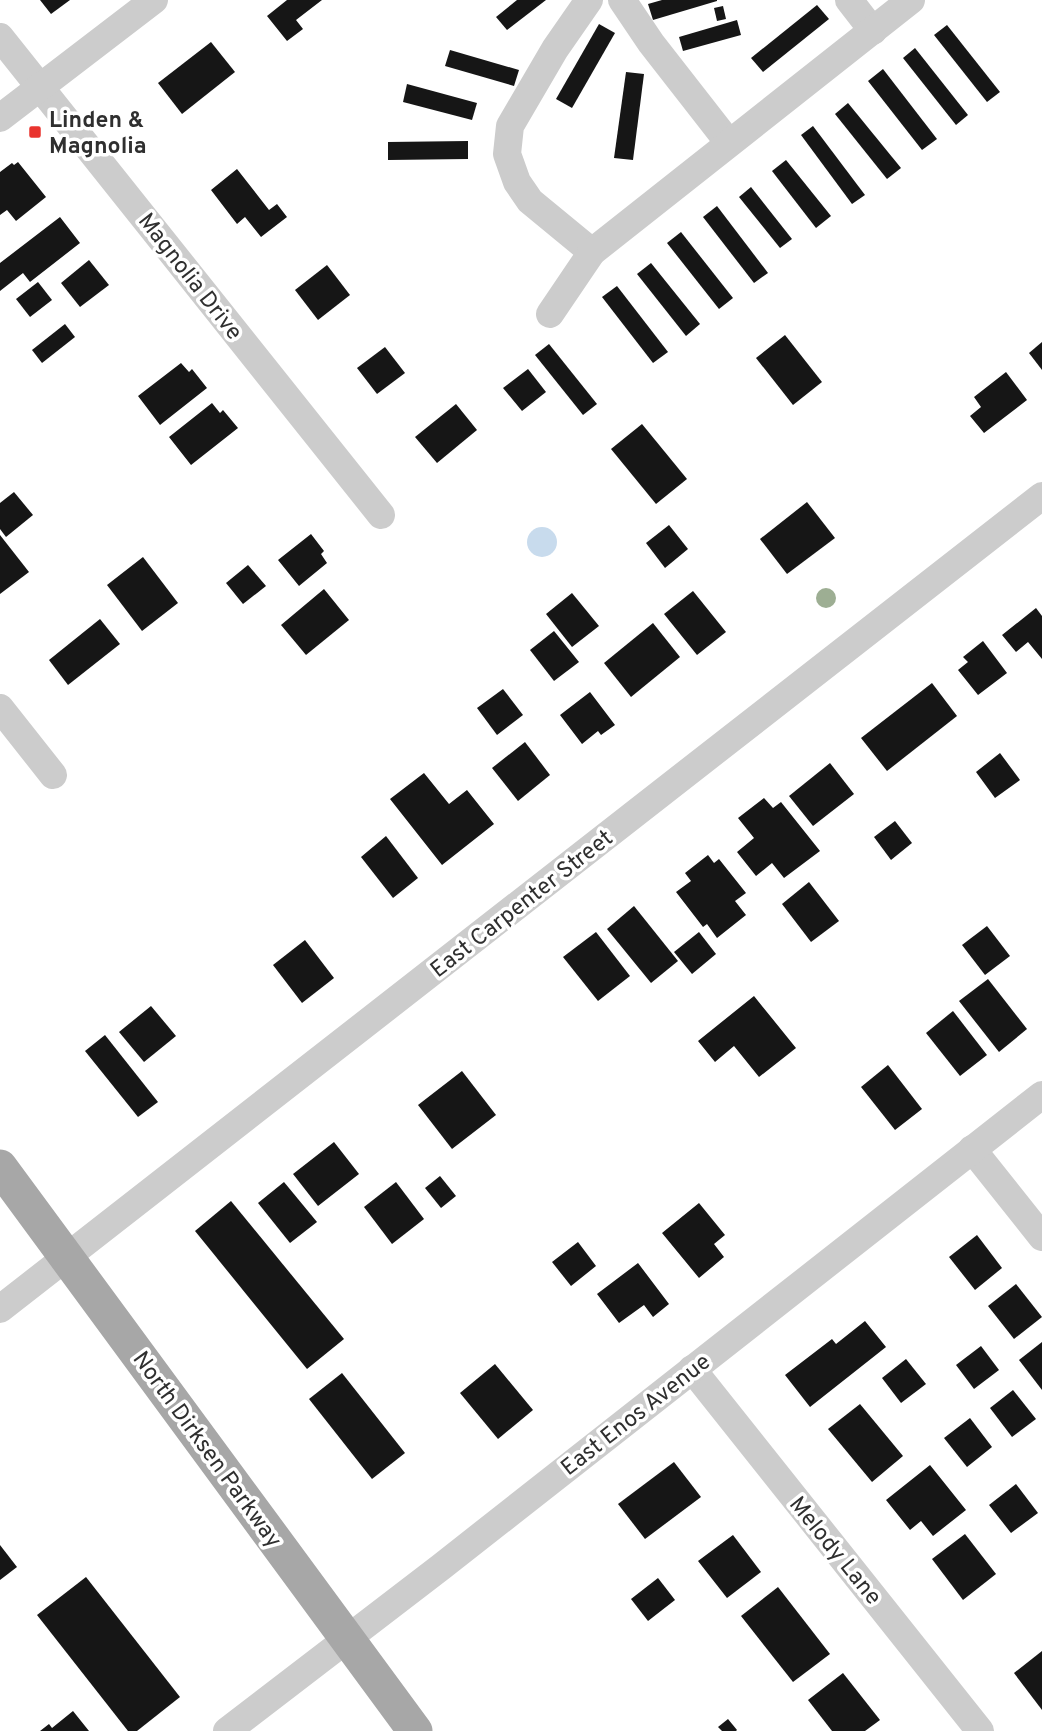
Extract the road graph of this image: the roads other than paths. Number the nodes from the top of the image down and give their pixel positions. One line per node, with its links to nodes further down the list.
1 (154, 0): 8 (street)
2 (589, 0): 11 (street)
3 (622, 0): 10 (street)
4 (849, 0): 6 (street)
5 (911, 0): 6 (street)
6 (873, 31): 10 (street)
7 (0, 37): 8 (street, Magnolia Drive)
8 (40, 87): 9 (street); 14 (street, Magnolia Drive)
9 (0, 118)
10 (729, 143): 11 (street)
11 (592, 251): 12 (street)
12 (550, 314)
13 (1042, 496): 21 (street, East Carpenter Street)
14 (381, 515)
15 (0, 708): 16 (street)
16 (53, 775)
17 (1042, 1095): 18 (street, East Enos Avenue)
18 (972, 1149): 20 (street); 23 (street, East Enos Avenue)
19 (0, 1167): 21 (main road, North Dirksen Parkway)
20 (1042, 1237)
21 (65, 1257): 22 (street, East Carpenter Street); 24 (main road, North Dirksen Parkway)
22 (0, 1309)
23 (692, 1369): 24 (street, East Enos Avenue); 27 (street, Melody Lane)
24 (348, 1638): 25 (main road, North Dirksen Parkway); 26 (street, East Enos Avenue)
25 (406, 1728)
26 (227, 1731)
27 (980, 1731)

